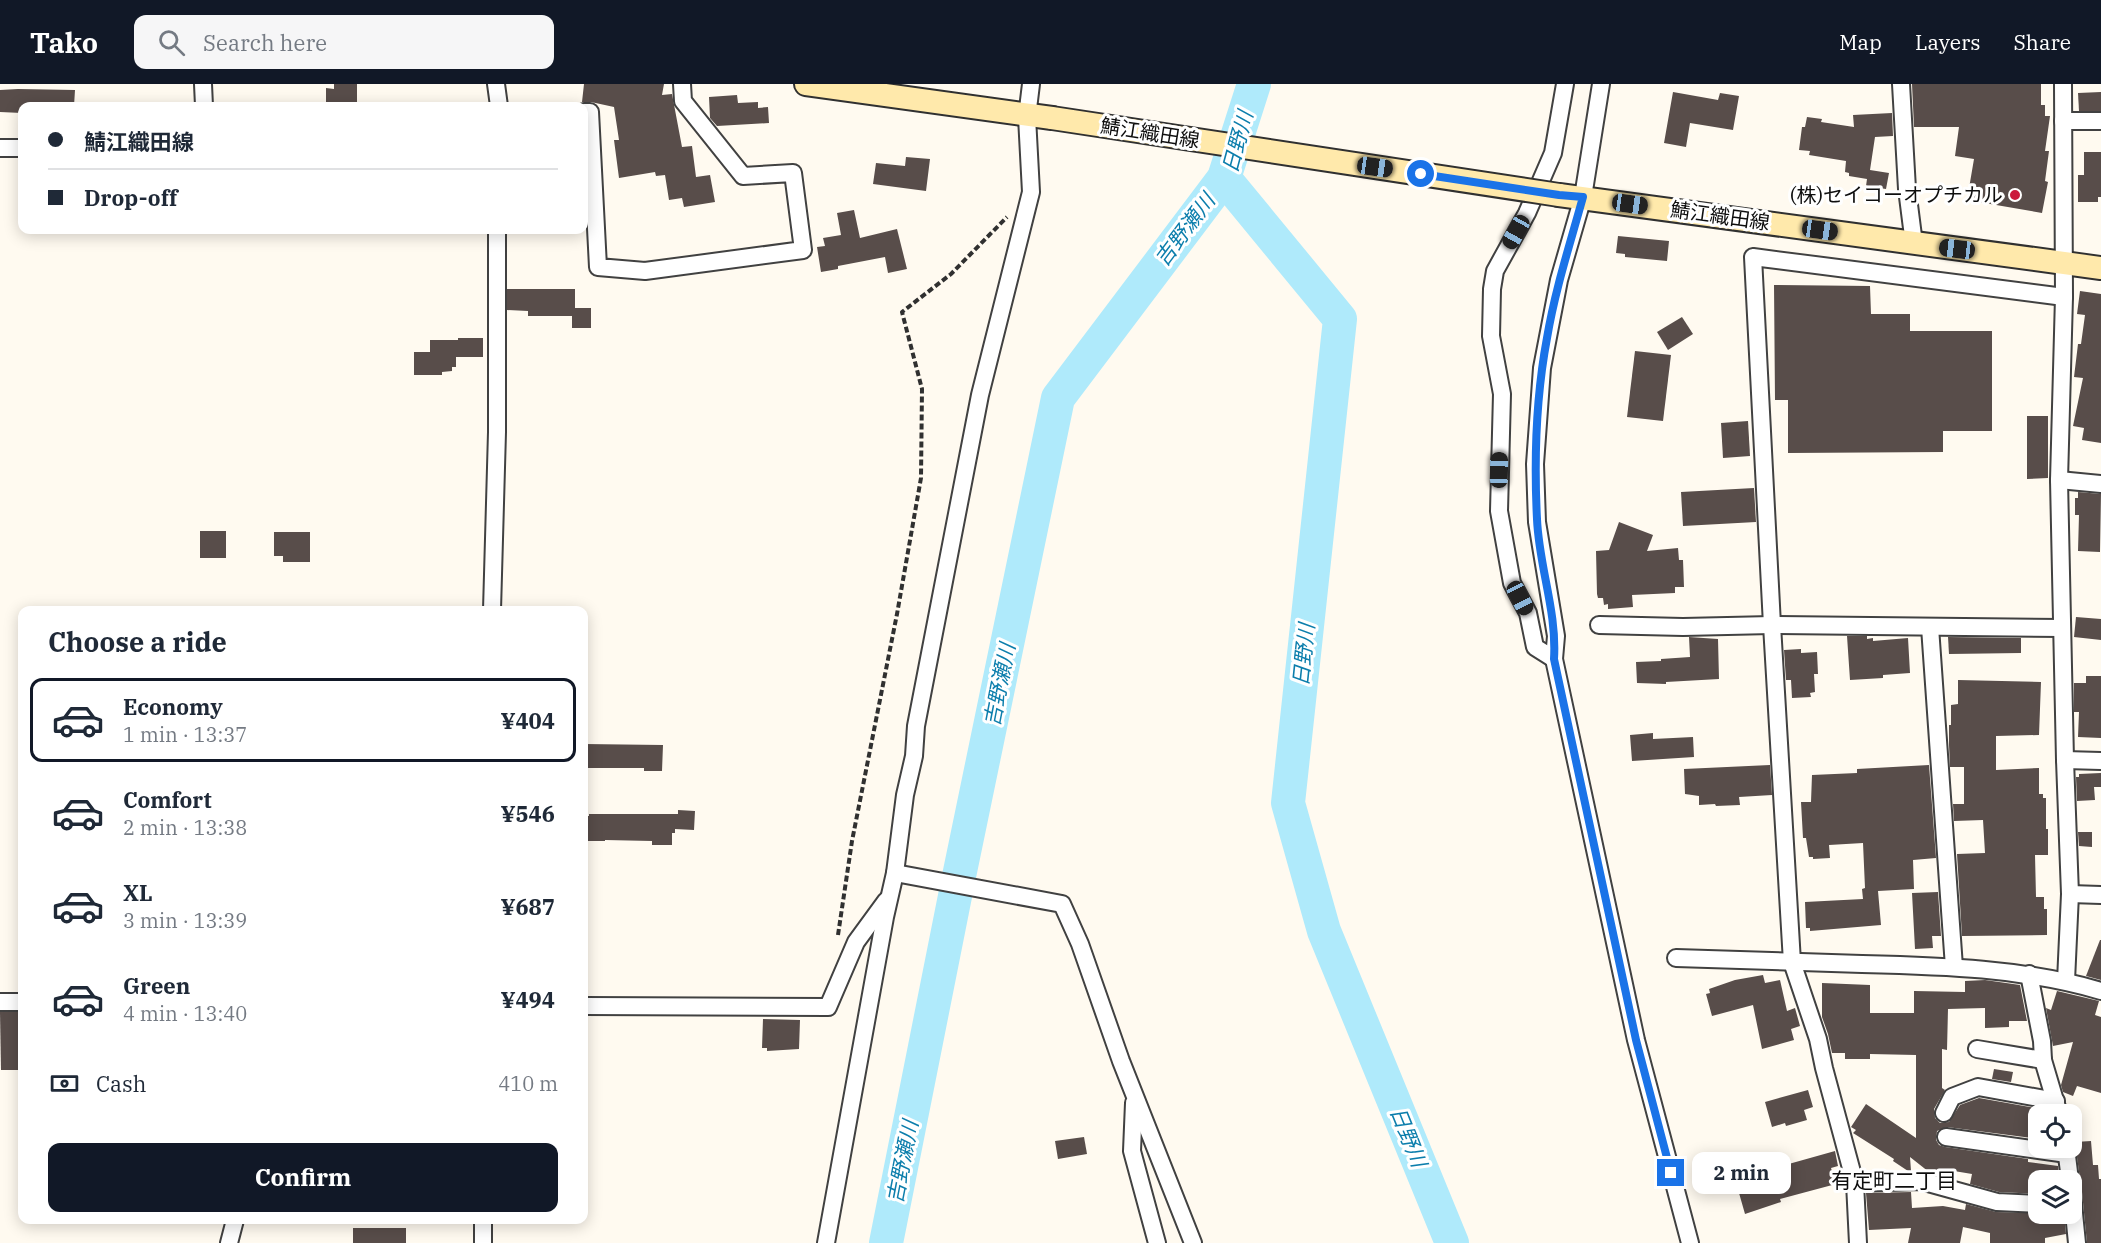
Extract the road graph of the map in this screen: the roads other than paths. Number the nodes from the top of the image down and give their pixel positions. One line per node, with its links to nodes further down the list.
1 (203, 84): 10 (street)
2 (496, 84): 11 (street)
3 (682, 84): 12 (street)
4 (806, 84): 13 (main road, 鯖江織田線)
5 (1031, 84): 13 (street)
6 (1565, 84): 31 (street)
7 (1601, 84): 18 (street)
8 (1901, 84): 20 (street)
9 (2063, 84): 14 (street)
10 (204, 102)
11 (498, 102)
12 (588, 112)
13 (1027, 116): 18 (main road, 鯖江織田線, bridge); 34 (street)
14 (2063, 121): 15 (street); 21 (street)
15 (2101, 121)
16 (0, 148): 17 (street)
17 (18, 148)
18 (1583, 197): 20 (main road, 鯖江織田線); 31 (street)
19 (497, 234): 26 (street)
20 (1914, 244): 21 (main road, 鯖江織田線)
21 (2064, 263): 22 (main road, 鯖江織田線); 23 (street)
22 (2101, 268)
23 (2064, 297): 24 (street); 28 (street)
24 (2060, 480): 25 (street); 30 (street)
25 (2101, 484)
26 (492, 606)
27 (1599, 625): 28 (street)
28 (1772, 625): 29 (street); 39 (street)
29 (1930, 627): 30 (street); 40 (street)
30 (2062, 628): 32 (street)
31 (1554, 659): 65 (street)
32 (2065, 760): 33 (street); 35 (street)
33 (2101, 761)
34 (895, 873): 37 (street); 49 (street)
35 (2070, 894): 36 (street); 42 (street)
36 (2101, 895)
37 (888, 898): 46 (street); 62 (street)
38 (1676, 958): 39 (street)
39 (1792, 962): 40 (street); 55 (street)
40 (1954, 967): 41 (street)
41 (2029, 974): 42 (street); 48 (street)
42 (2066, 981): 43 (street)
43 (2101, 991)
44 (0, 1002): 45 (street)
45 (18, 1002)
46 (588, 1006)
47 (1977, 1049): 48 (street)
48 (2043, 1060): 51 (street)
49 (1134, 1096): 63 (street); 64 (street)
50 (2042, 1104): 52 (street)
51 (2056, 1104)
52 (1944, 1113)
53 (1946, 1137): 54 (street)
54 (2028, 1147)
55 (1855, 1183): 56 (street); 66 (street)
56 (2028, 1204)
57 (235, 1224): 60 (street)
58 (483, 1224): 61 (street)
59 (2075, 1224): 67 (street)
60 (229, 1243)
61 (483, 1243)
62 (826, 1243)
63 (1156, 1243)
64 (1193, 1243)
65 (1690, 1243)
66 (1858, 1243)
67 (2077, 1243)

